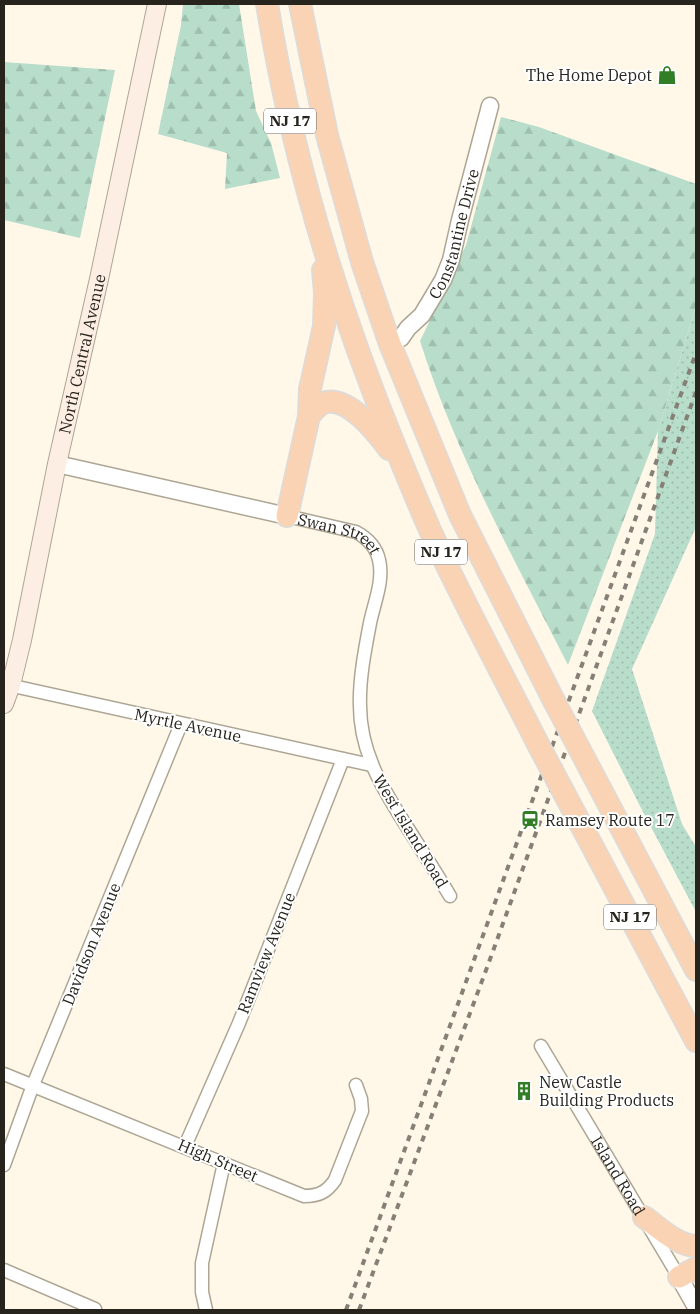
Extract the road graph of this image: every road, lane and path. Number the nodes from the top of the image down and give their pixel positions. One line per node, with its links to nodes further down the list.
1 (157, 4): 8 (main road, North Central Avenue)
2 (267, 4): 5 (highway, NJ 17)
3 (300, 4): 6 (highway, NJ 17)
4 (490, 106): 6 (street, Constantine Drive)
5 (320, 237): 7 (highway); 9 (highway, NJ 17)
6 (390, 344): 17 (highway, NJ 17, bridge)
7 (309, 416): 9 (highway); 10 (highway)
8 (57, 464): 10 (street, Swan Street); 11 (main road, North Central Avenue)
9 (405, 471): 18 (highway, NJ 17, bridge)
10 (287, 516): 15 (street, Swan Street)
11 (7, 685): 12 (main road, North Central Avenue); 13 (street, Myrtle Avenue)
12 (4, 704)
13 (181, 724): 14 (street, Myrtle Avenue); 21 (street, Davidson Avenue)
14 (343, 759): 15 (street, Myrtle Avenue); 23 (street, Ramview Avenue)
15 (371, 765): 16 (street, West Island Road)
16 (450, 896)
17 (696, 970)
18 (695, 1039)
19 (541, 1046): 26 (street, Island Road)
20 (4, 1074): 21 (street, High Street)
21 (33, 1085): 23 (street, High Street); 25 (street, Davidson Avenue)
22 (356, 1085): 24 (street, High Street)
23 (184, 1146): 24 (street, High Street)
24 (224, 1163): 32 (street)
25 (4, 1165)
26 (644, 1217): 27 (highway); 29 (street, Island Road)
27 (696, 1246)
28 (4, 1270): 31 (street)
29 (689, 1278): 30 (street, Island Road)
30 (696, 1307)
31 (95, 1308)
32 (206, 1310)

